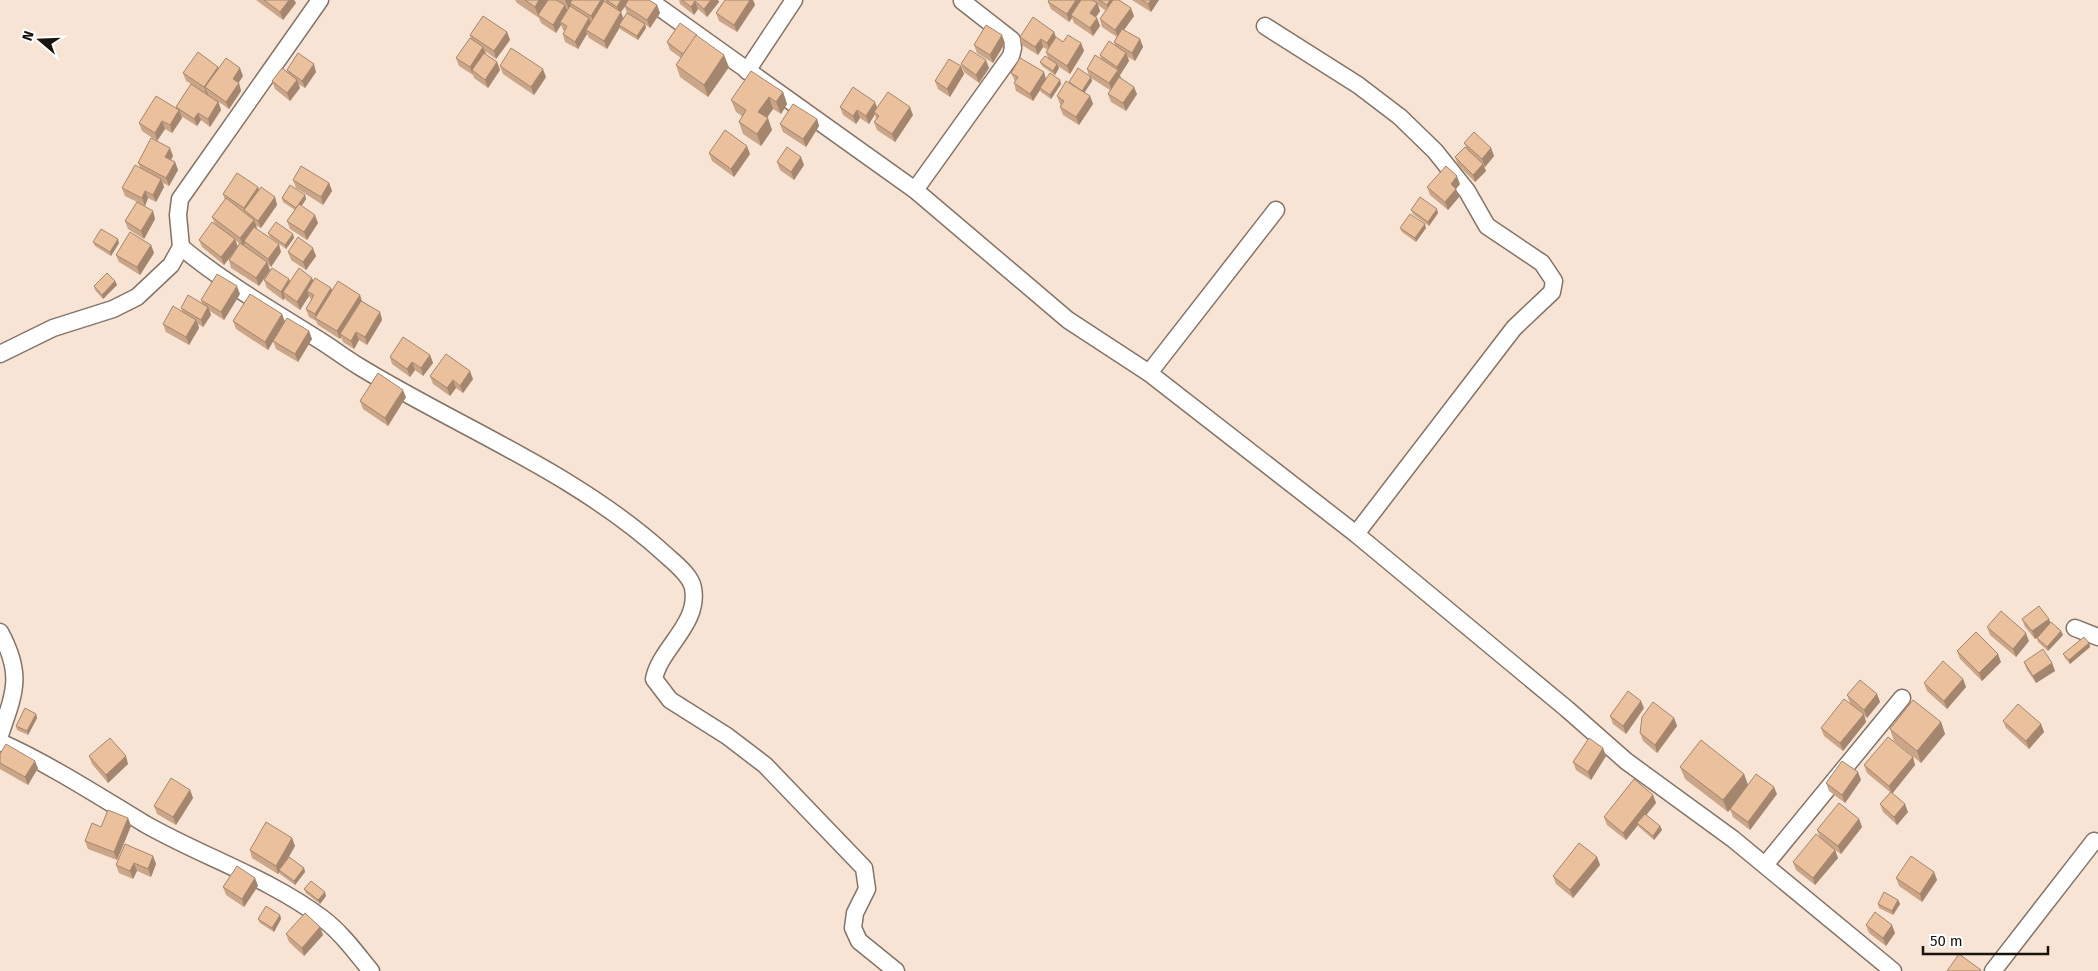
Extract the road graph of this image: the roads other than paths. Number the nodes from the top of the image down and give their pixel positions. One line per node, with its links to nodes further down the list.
1 (320, 0): 9 (street)
2 (649, 0): 6 (street)
3 (794, 0): 6 (street)
4 (962, 0): 7 (street)
5 (1265, 26): 12 (street)
6 (747, 71): 7 (street)
7 (915, 190): 11 (street)
8 (1276, 210): 11 (street)
9 (181, 248): 10 (street); 22 (street)
10 (0, 354)
11 (1149, 373): 12 (street)
12 (1356, 534): 20 (street)
13 (2075, 628): 15 (street)
14 (0, 632): 17 (street)
15 (2098, 637)
16 (1902, 698): 20 (street)
17 (0, 735)
18 (0, 742): 21 (street)
19 (2094, 841): 24 (street)
20 (1765, 865): 23 (street)
21 (371, 971)
22 (896, 971)
23 (1893, 971)
24 (1993, 971)

